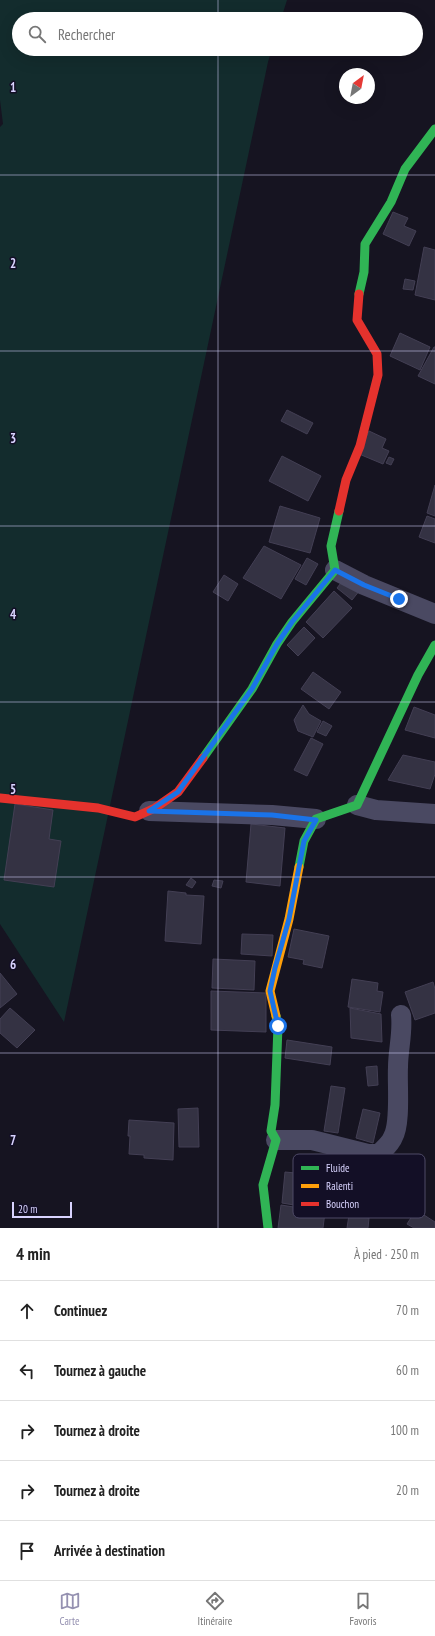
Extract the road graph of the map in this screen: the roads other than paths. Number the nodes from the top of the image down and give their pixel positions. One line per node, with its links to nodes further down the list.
1 (435, 129): 2 (street)
2 (335, 570): 3 (street); 7 (street)
3 (435, 614)
4 (435, 646): 6 (street)
5 (0, 798): 7 (street)
6 (357, 805): 8 (street); 9 (street)
7 (149, 811): 9 (street)
8 (435, 814)
9 (316, 820): 11 (street)
10 (401, 1016): 11 (street)
11 (276, 1140): 12 (street)
12 (268, 1228)

